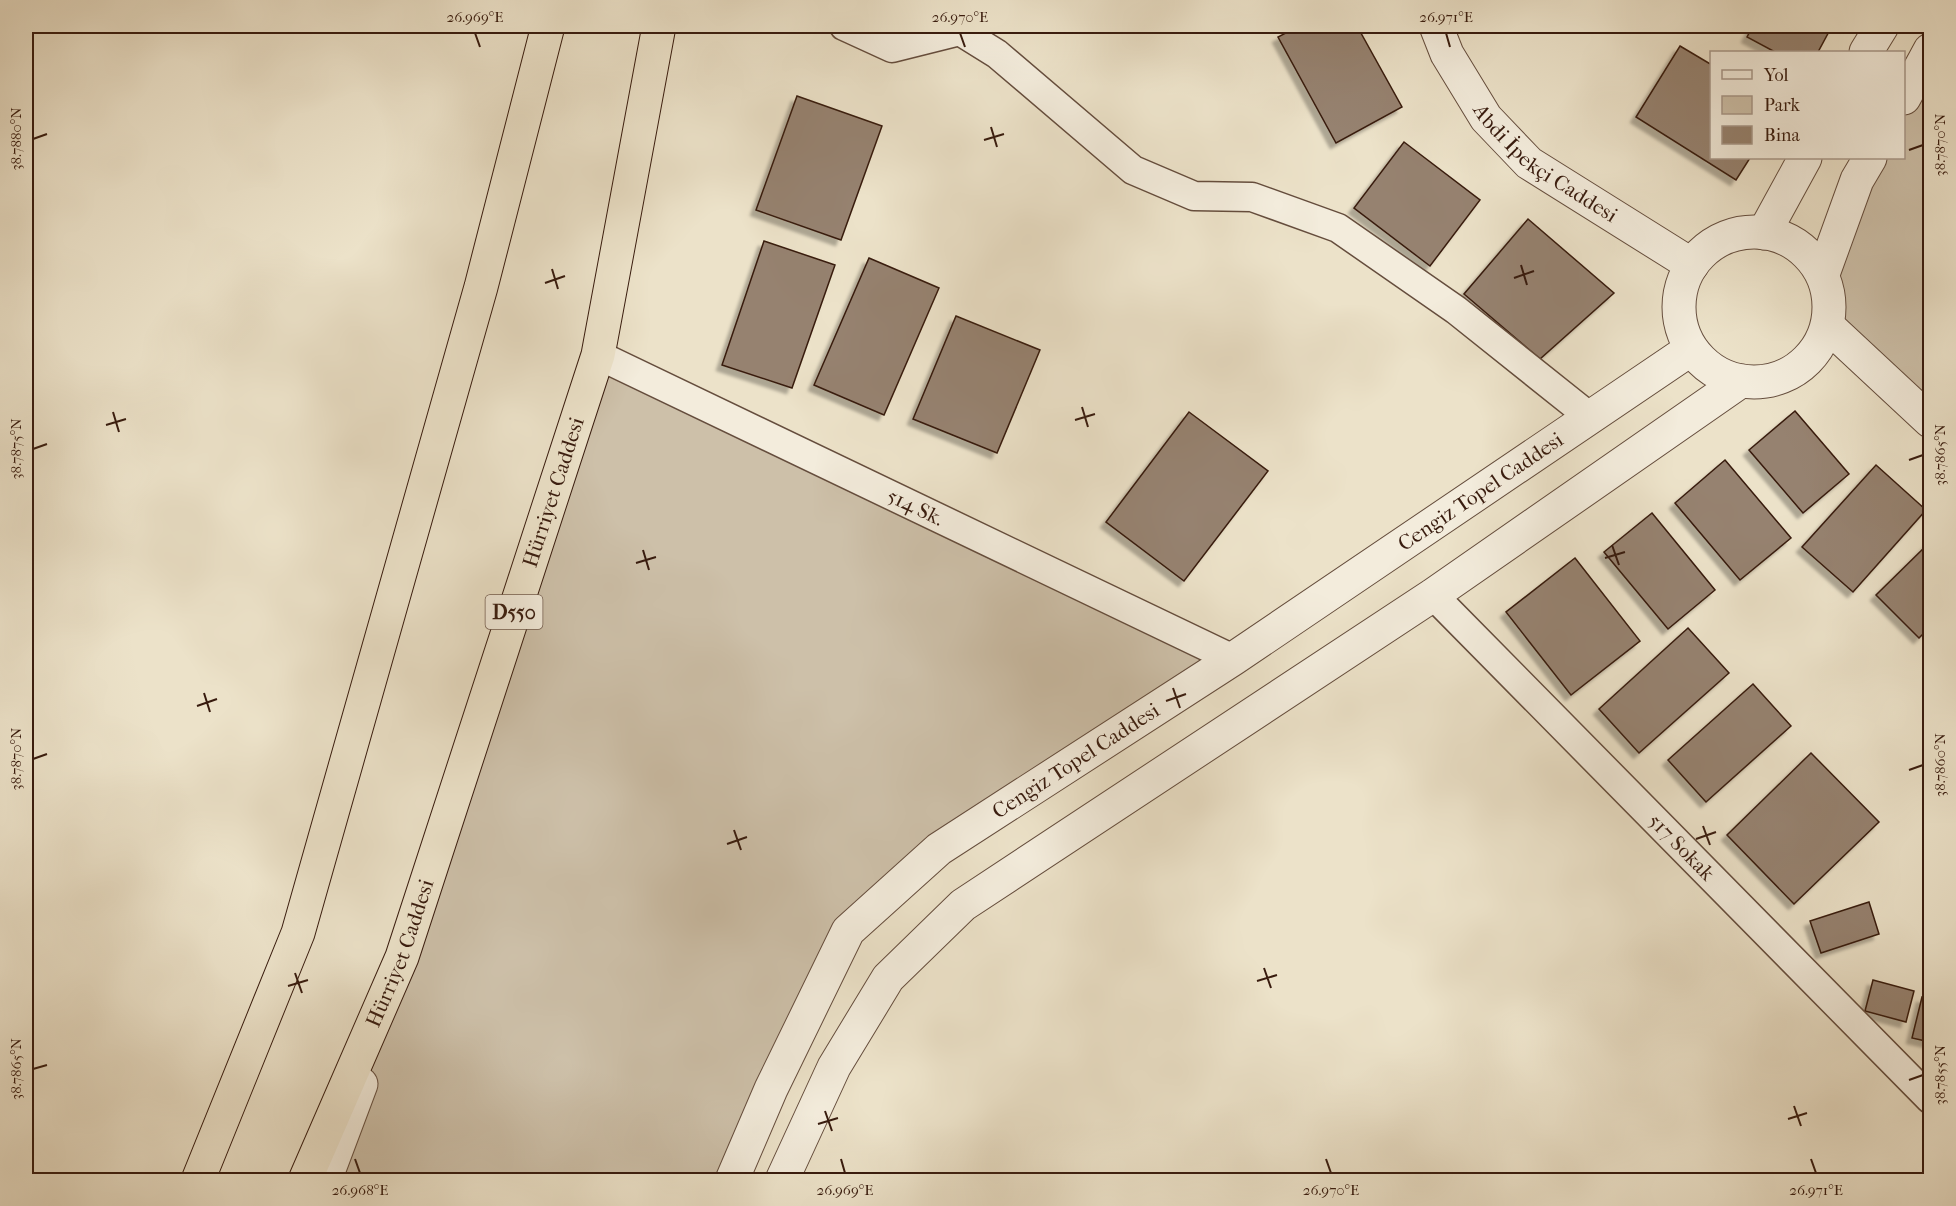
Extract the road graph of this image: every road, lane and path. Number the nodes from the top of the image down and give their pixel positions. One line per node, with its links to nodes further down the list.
1 (548, 26): 24 (highway)
2 (659, 26): 16 (highway, Hürriyet Caddesi / D550)
3 (844, 26): 18 (street)
4 (1436, 26): 12 (street, Abdi İpekçi Caddesi)
5 (1882, 26): 7 (street)
6 (1930, 50): 8 (street)
7 (1867, 51)
8 (1905, 96)
9 (1804, 159): 11 (street)
10 (1869, 159): 13 (street)
11 (1764, 232): 12 (street); 13 (street)
12 (1692, 265): 15 (street)
13 (1822, 274): 14 (street)
14 (1828, 326): 17 (street); 19 (street)
15 (1691, 349): 17 (street); 18 (street, Cengiz Topel Caddesi)
16 (598, 355): 21 (street, 514 Sk.); 22 (highway, Hürriyet Caddesi / D550)
17 (1741, 381): 20 (street)
18 (1590, 417): 21 (street, Cengiz Topel Caddesi)
19 (1930, 421)
20 (1433, 595): 23 (street, 517 Sokak); 28 (street)
21 (1233, 659): 27 (street, Cengiz Topel Caddesi)
22 (402, 957): 25 (highway, Hürriyet Caddesi / D550); 26 (street)
23 (1930, 1100)
24 (198, 1180)
25 (305, 1180)
26 (325, 1180)
27 (732, 1180)
28 (782, 1180)

